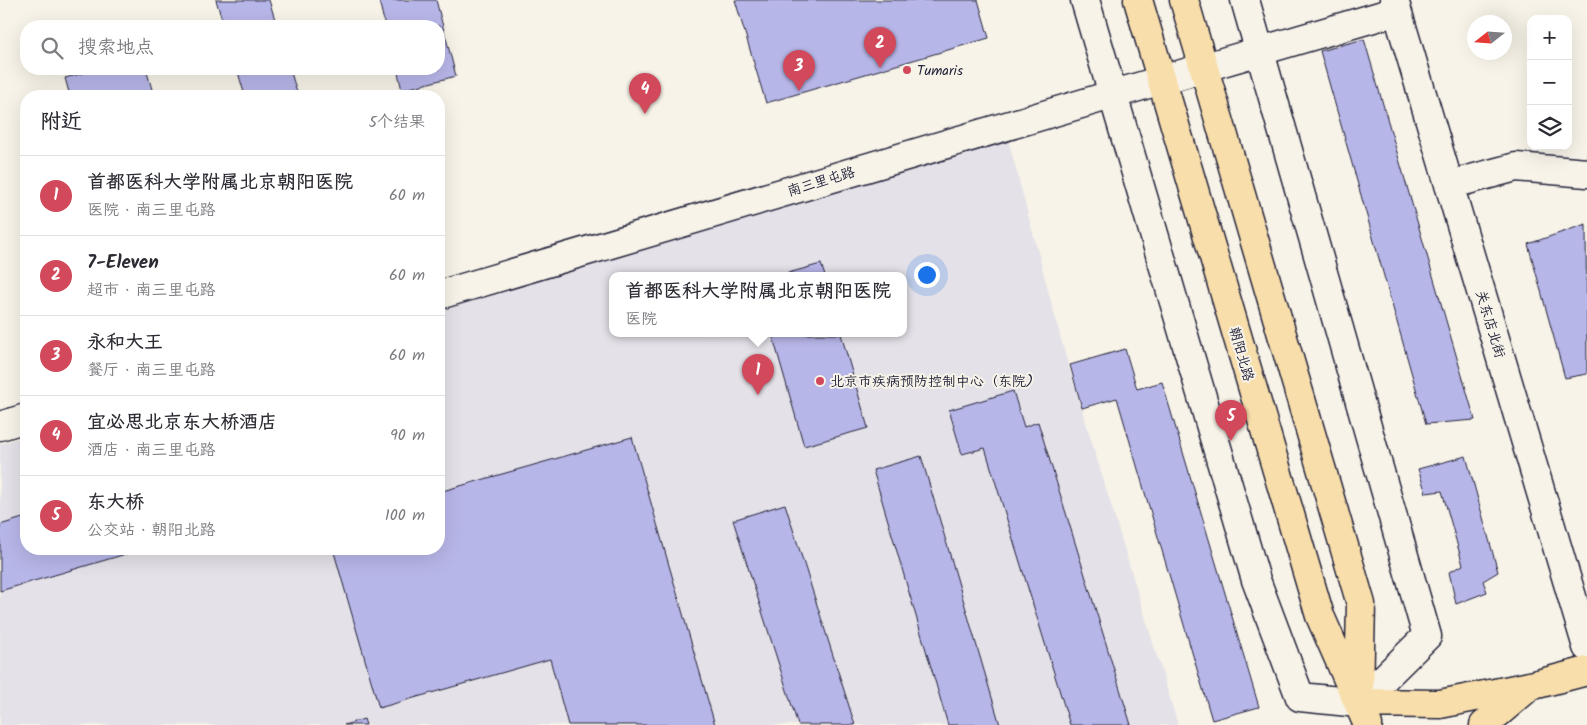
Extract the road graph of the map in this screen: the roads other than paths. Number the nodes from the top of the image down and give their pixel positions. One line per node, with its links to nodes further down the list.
1 (1085, 0): 9 (street)
2 (1138, 0): 8 (main road, 朝阳北路)
3 (1184, 0): 7 (main road)
4 (1245, 0): 6 (street)
5 (1396, 6): 6 (street, 南三里屯路); 11 (street, 关东店北街)
6 (1260, 51): 7 (street, 南三里屯路); 18 (street)
7 (1202, 68): 8 (street, 南三里屯路); 18 (main road)
8 (1162, 80): 9 (street, 南三里屯路); 18 (main road, 朝阳北路)
9 (1112, 94): 12 (street, 南三里屯路); 18 (street)
10 (1587, 173): 11 (street)
11 (1449, 185): 15 (street, 关东店北街)
12 (445, 293)
13 (20, 420): 14 (street)
14 (0, 426)
15 (1587, 647)
16 (1587, 671): 17 (main road)
17 (1530, 686): 18 (main road); 19 (main road)
18 (1364, 714)
19 (1484, 725)

